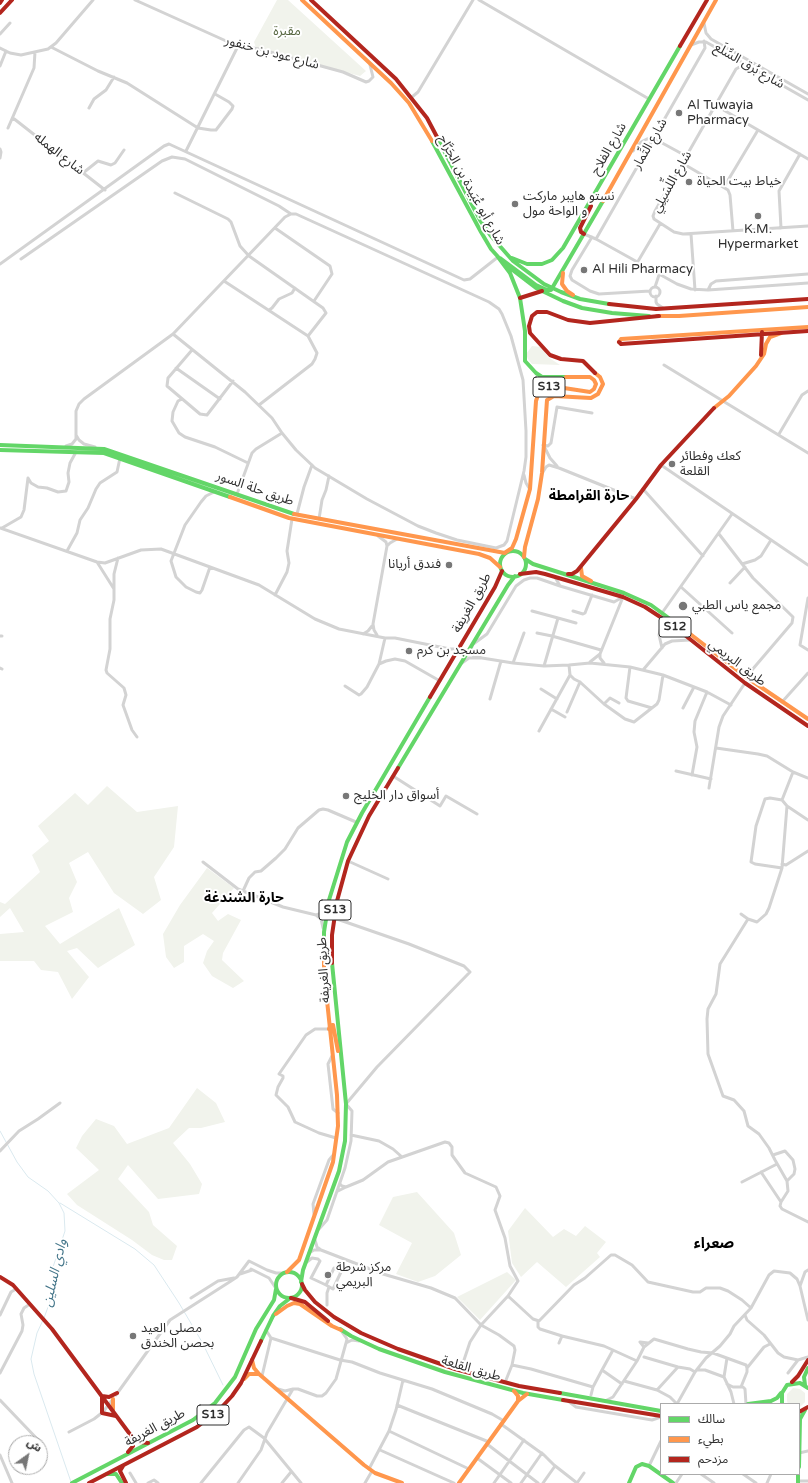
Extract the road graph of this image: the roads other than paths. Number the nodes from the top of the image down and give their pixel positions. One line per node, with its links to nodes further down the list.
1 (2, 0): 11 (main road)
2 (12, 0): 12 (main road)
3 (93, 0): 20 (street)
4 (135, 0): 18 (street, شارع عود بن خنفور)
5 (302, 0): 26 (main road, شارع أبو عُبَيدة بن الجَرَّاح)
6 (311, 0): 33 (main road, شارع أبو عُبَيدة بن الجَرَّاح)
7 (473, 0): 33 (street)
8 (479, 0): 34 (street)
9 (707, 0): 34 (main road, شارع الفلاح)
10 (716, 0): 13 (main road, شارع الفلاح)
11 (0, 3)
12 (0, 14)
13 (704, 22): 19 (main road, شارع الفلاح); 32 (street, شارع بُرق السِّلَع)
14 (10, 23): 15 (street)
15 (0, 34)
16 (704, 41): 17 (street, شارع بُرق السِّلَع); 19 (street, شارع بُرق السِّلَع); 22 (street)
17 (713, 45): 22 (street); 25 (street, شارع بُرق السِّلَع)
18 (238, 46): 26 (street, شارع عود بن خنفور); 31 (street)
19 (690, 46): 50 (main road, شارع الفلاح)
20 (51, 47): 24 (street); 30 (street)
21 (0, 48): 23 (street)
22 (705, 48): 42 (street, شارع التِّمار)
23 (6, 51): 24 (street); 28 (street)
24 (35, 52): 38 (street)
25 (736, 58): 27 (street, شارع بُرق السِّلَع); 29 (street)
26 (369, 63): 70 (main road, شارع أبو عُبَيدة بن الجَرَّاح)
27 (745, 64): 29 (street); 35 (street, شارع بُرق السِّلَع)
28 (0, 66)
29 (736, 69): 36 (street, شارع اللِّسَيلِي)
30 (114, 77): 37 (street); 40 (street)
31 (215, 94): 40 (street); 40 (street)
32 (808, 94)
33 (412, 97): 68 (main road, شارع أبو عُبَيدة بن الجَرَّاح)
34 (649, 99): 54 (main road, شارع الفلاح)
35 (808, 100)
36 (715, 105): 41 (street); 47 (street, شارع اللِّسَيلِي)
37 (89, 108)
38 (13, 118): 39 (street); 52 (street, شارع الهمله)
39 (8, 128)
40 (198, 128): 45 (street)
41 (758, 130): 46 (street); 53 (street)
42 (653, 138): 47 (street); 50 (street); 67 (street, شارع التِّمار)
43 (0, 149): 48 (street)
44 (124, 150): 52 (street)
45 (186, 151): 55 (street); 70 (street)
46 (800, 154): 49 (street); 62 (street)
47 (686, 156): 51 (street, شارع اللِّسَيلِي)
48 (0, 158)
49 (808, 159)
50 (624, 162): 61 (main road, شارع الفلاح)
51 (682, 163): 53 (street); 58 (street, شارع اللِّسَيلِي)
52 (83, 173): 55 (street, شارع الهمله)
53 (724, 187): 63 (street)
54 (598, 189): 64 (main road); 68 (main road, شارع الفلاح)
55 (105, 190): 73 (street)
56 (174, 192): 69 (street)
57 (291, 214): 60 (street); 71 (street); 116 (street)
58 (660, 224): 65 (street, شارع اللِّسَيلِي); 72 (street)
59 (808, 226): 62 (street, شارع اللِّسَيلِي)
60 (275, 228): 69 (street); 90 (street)
61 (588, 228): 64 (main road, شارع الفلاح); 66 (street)
62 (781, 228): 63 (street, شارع اللِّسَيلِي)
63 (733, 231): 65 (street, شارع اللِّسَيلِي)
64 (584, 234): 66 (street); 74 (main road, شارع الفلاح)
65 (691, 234): 82 (street)
66 (592, 237): 67 (street); 85 (street)
67 (596, 239): 72 (street)
68 (503, 251): 81 (main road, شارع أبو عُبَيدة بن الجَرَّاح)
69 (249, 256): 77 (street); 80 (street)
70 (498, 257): 81 (main road); 84 (main road, شارع أبو عُبَيدة بن الجَرَّاح); 87 (main road)
71 (21, 258)
72 (638, 263): 76 (street)
73 (0, 264)
74 (566, 265): 81 (main road, شارع الفلاح); 88 (main road)
75 (808, 274): 83 (street)
76 (659, 275): 79 (street); 82 (street)
77 (224, 281): 93 (street); 99 (street)
78 (808, 283): 83 (street)
79 (655, 287): 85 (street); 86 (street)
80 (295, 288): 90 (street); 93 (street)
81 (552, 288): 88 (main road, شارع أبو عُبَيدة بن الجَرَّاح)
82 (695, 290): 83 (street)
83 (708, 290)
84 (542, 291): 87 (main road); 94 (main road, شارع أبو عُبَيدة بن الجَرَّاح)
85 (650, 291): 86 (street)
86 (656, 296): 92 (street)
87 (520, 298): 117 (main road, S13)
88 (580, 299): 92 (main road, شارع أبو عُبَيدة بن الجَرَّاح)
89 (808, 299): 92 (main road, شارع أبو عُبَيدة بن الجَرَّاح)
90 (314, 301): 101 (street)
91 (808, 307): 94 (main road, شارع أبو عُبَيدة بن الجَرَّاح)
92 (665, 309)
93 (268, 310): 101 (street)
94 (659, 316): 115 (main road, S13)
95 (808, 327): 97 (main road)
96 (808, 331): 98 (main road)
97 (763, 332): 98 (main road); 100 (main road); 100 (main road); 102 (main road)
98 (781, 333): 105 (main road)
99 (173, 334): 103 (street); 120 (street)
100 (748, 335): 102 (main road)
101 (308, 336): 112 (street)
102 (762, 345): 105 (main road)
103 (192, 350): 106 (street); 107 (street)
104 (664, 365): 111 (street)
105 (756, 366): 111 (main road)
106 (176, 368): 109 (street); 110 (street)
107 (233, 381): 110 (street); 112 (street)
108 (808, 391): 119 (street)
109 (182, 399): 110 (street); 129 (street)
110 (220, 399)
111 (722, 401): 119 (street); 131 (main road)
112 (259, 405): 118 (street)
113 (592, 413): 114 (street)
114 (554, 426): 115 (street); 122 (street)
115 (544, 430): 117 (main road); 122 (main road, S13)
116 (526, 431): 117 (street); 133 (street)
117 (534, 431): 136 (main road, S13)
118 (282, 433): 129 (street); 130 (street)
119 (779, 434): 127 (street)
120 (76, 435): 123 (street); 124 (street)
121 (0, 445): 123 (main road, طريق حلة السور)
122 (543, 445): 132 (street); 134 (main road, S13)
123 (66, 446): 124 (main road, طريق حلة السور)
124 (95, 447): 139 (main road, طريق حلة السور)
125 (0, 450): 126 (main road, طريق حلة السور)
126 (76, 452): 128 (main road, طريق حلة السور); 145 (street)
127 (808, 454)
128 (120, 458): 138 (main road, طريق حلة السور); 151 (street)
129 (248, 463): 139 (street)
130 (312, 465): 135 (street); 141 (street)
131 (661, 465): 137 (main road); 142 (street)
132 (559, 468): 134 (street); 140 (street)
133 (524, 471): 135 (street); 136 (street)
134 (542, 473): 156 (main road, S13)
135 (329, 476): 144 (street)
136 (530, 489): 152 (main road, S13)
137 (643, 489): 140 (main road); 154 (street)
138 (214, 492): 143 (main road, طريق حلة السور); 153 (street)
139 (237, 494): 141 (main road, طريق حلة السور)
140 (636, 499): 161 (main road)
141 (296, 514): 144 (main road, طريق حلة السور)
142 (732, 514): 147 (street); 149 (street)
143 (292, 519): 146 (main road, طريق حلة السور); 173 (street)
144 (319, 519): 152 (main road, طريق حلة السور)
145 (1, 528): 151 (street)
146 (372, 533): 148 (main road, طريق حلة السور); 150 (street)
147 (719, 534): 154 (street); 158 (street)
148 (403, 539): 150 (street); 163 (main road, طريق حلة السور)
149 (771, 540): 158 (street); 159 (street)
150 (387, 546): 183 (street)
151 (67, 551): 157 (street)
152 (506, 553): 156 (main road, S12); 163 (main road)
153 (173, 554): 155 (street); 160 (street); 160 (street)
154 (703, 556): 171 (street)
155 (118, 558): 157 (street); 172 (street)
156 (524, 558): 164 (main road, طريق البريمي / S12); 165 (main road)
157 (97, 562): 172 (street)
158 (742, 564): 162 (street)
159 (808, 565)
160 (210, 567): 173 (street)
161 (580, 567): 164 (main road); 170 (main road)
162 (745, 567): 168 (street); 211 (street)
163 (501, 569): 166 (main road); 193 (main road, طريق الغريفة / S13)
164 (558, 573): 170 (main road, طريق البريمي / S12)
165 (520, 574): 166 (main road, S12); 167 (main road, طريق البريمي / S12)
166 (515, 576): 192 (main road, طريق الغريفة / S13)
167 (555, 577): 169 (street); 175 (main road, طريق البريمي / S12)
168 (730, 583)
169 (560, 586): 174 (street); 192 (street)
170 (604, 587): 179 (main road, طريق البريمي / S12)
171 (681, 587): 179 (street); 186 (street)
172 (115, 590): 233 (street)
173 (275, 595): 187 (street)
174 (592, 595): 175 (street); 178 (street)
175 (623, 597): 181 (main road, طريق البريمي / S12); 196 (street)
176 (808, 598): 195 (street)
177 (532, 611): 180 (street)
178 (573, 611)
179 (662, 613): 211 (main road, طريق البريمي / S12)
180 (558, 618): 182 (street); 189 (street)
181 (663, 618): 191 (main road, طريق البريمي / S12); 194 (street)
182 (576, 623)
183 (373, 624): 187 (street); 188 (street)
184 (524, 633): 199 (street)
185 (537, 633): 189 (street)
186 (732, 633)
187 (363, 634): 188 (street)
188 (378, 636): 190 (street)
189 (552, 636): 196 (street); 205 (street)
190 (385, 638): 193 (street); 201 (street)
191 (690, 640): 194 (street); 214 (main road, طريق البريمي / S12)
192 (472, 645): 197 (street); 202 (main road, طريق الغريفة / S13)
193 (459, 648): 212 (main road, طريق الغريفة / S13)
194 (662, 648): 207 (street)
195 (808, 650)
196 (601, 652): 200 (street); 203 (street)
197 (482, 658): 198 (street); 202 (street)
198 (501, 661): 199 (street); 219 (street)
199 (513, 663): 205 (street)
200 (590, 663): 203 (street); 204 (street)
201 (379, 664): 212 (street); 215 (street)
202 (461, 664): 238 (main road, طريق الغريفة / S13)
203 (606, 664): 206 (street)
204 (569, 665): 205 (street); 209 (street)
205 (544, 666)
206 (630, 667): 207 (street); 225 (street)
207 (643, 670): 210 (street)
208 (808, 673): 221 (street)
209 (570, 675): 213 (street); 220 (street)
210 (663, 675): 216 (street); 225 (street)
211 (746, 677): 221 (main road, طريق البريمي / S12)
212 (440, 681): 246 (main road, طريق الغريفة / S13)
213 (580, 682): 223 (street); 228 (street)
214 (745, 683): 224 (street); 231 (main road, طريق البريمي / S12)
215 (345, 686)
216 (694, 687): 218 (street); 226 (street)
217 (542, 689): 220 (street)
218 (707, 692): 224 (street); 237 (street)
219 (490, 699)
220 (557, 699): 227 (street)
221 (782, 702): 230 (main road, طريق البريمي / S12)
222 (618, 703): 223 (street)
223 (604, 704): 225 (street)
224 (731, 704): 234 (street)
225 (652, 708)
226 (683, 708)
227 (551, 709): 229 (street); 232 (street)
228 (567, 712)
229 (565, 717)
230 (808, 719)
231 (808, 726)
232 (539, 731)
233 (137, 737)
234 (716, 748): 236 (street); 240 (street)
235 (676, 771): 237 (street)
236 (793, 772): 239 (street); 242 (street)
237 (692, 775): 240 (street)
238 (393, 776): 244 (street); 248 (main road, طريق الغريفة / S13)
239 (808, 778)
240 (711, 779): 241 (street)
241 (709, 788)
242 (782, 800): 243 (street); 251 (street)
243 (787, 806): 245 (street); 250 (street)
244 (477, 814)
245 (808, 820)
246 (356, 822): 253 (street); 254 (main road, طريق الغريفة / S13)
247 (808, 851): 250 (street)
248 (348, 861): 252 (street); 257 (main road, طريق الغريفة / S13)
249 (203, 862): 253 (street)
250 (782, 864): 251 (street)
251 (782, 868): 258 (street)
252 (388, 879)
253 (243, 891): 256 (street)
254 (329, 900): 256 (street); 259 (main road, طريق الغريفة / S13)
255 (741, 914): 258 (street)
256 (316, 915): 259 (street)
257 (334, 918): 261 (main road, طريق الغريفة / S13); 263 (street)
258 (748, 919): 269 (street)
259 (324, 932): 260 (main road, طريق الغريفة / S13)
260 (328, 1029): 261 (main road); 266 (main road, طريق الغريفة / S13); 266 (street)
261 (342, 1060): 263 (main road, طريق الغريفة / S13)
262 (60, 1103): 268 (street)
263 (346, 1104): 264 (main road, طريق الغريفة / S13); 265 (street)
264 (345, 1133): 267 (street); 280 (main road, طريق الغريفة / S13)
265 (351, 1135): 267 (street); 270 (street)
266 (336, 1138): 288 (main road, طريق الغريفة / S13)
267 (351, 1141): 275 (street)
268 (0, 1151)
269 (773, 1155): 271 (street); 273 (street)
270 (402, 1157): 276 (street); 296 (street)
271 (777, 1164): 272 (street); 273 (street)
272 (761, 1172): 274 (street); 278 (street)
273 (788, 1181): 278 (street)
274 (742, 1182)
275 (340, 1184): 276 (street); 277 (street)
276 (346, 1187): 277 (street)
277 (338, 1191): 280 (street)
278 (781, 1202): 279 (street)
279 (808, 1222)
280 (319, 1229): 281 (main road, طريق الغريفة / S13)
281 (315, 1238): 282 (street); 283 (main road, طريق الغريفة / S13)
282 (321, 1250): 283 (street); 312 (street)
283 (309, 1253): 284 (main road, طريق الغريفة / S13)
284 (306, 1262): 291 (main road, طريق الغريفة / S13); 292 (street)
285 (245, 1267): 286 (street); 288 (street); 290 (street)
286 (252, 1270): 290 (street); 294 (street)
287 (808, 1270): 293 (street)
288 (285, 1273): 291 (main road); 294 (main road, S13)
289 (0, 1277): 295 (main road)
290 (237, 1277): 297 (street); 367 (street)
291 (301, 1283): 298 (main road, S13); 301 (main road, طريق القلعة)
292 (327, 1286): 292 (street); 300 (street)
293 (800, 1286): 302 (street); 309 (street)
294 (276, 1288): 298 (main road); 402 (main road, طريق الغريفة / S13)
295 (16, 1289): 299 (main road); 305 (street)
296 (508, 1296): 310 (street); 312 (street)
297 (190, 1298)
298 (290, 1298): 306 (main road, طريق الغريفة / S13); 315 (main road, طريق القلعة)
299 (30, 1304): 350 (street); 371 (main road)
300 (327, 1305): 301 (street); 303 (street)
301 (321, 1308): 303 (main road, طريق القلعة)
302 (751, 1308): 304 (street); 310 (street)
303 (327, 1313): 344 (main road, طريق القلعة)
304 (745, 1314): 307 (street); 308 (street)
305 (0, 1316)
306 (273, 1316): 314 (main road, طريق الغريفة / S13); 315 (main road)
307 (740, 1320): 308 (street); 313 (street)
308 (747, 1320): 322 (street)
309 (808, 1320)
310 (538, 1321): 316 (street)
311 (729, 1324): 313 (street)
312 (481, 1325): 339 (street); 340 (street)
313 (734, 1326): 324 (street)
314 (266, 1329): 317 (street); 333 (main road, طريق الغريفة / S13)
315 (341, 1330): 318 (main road, طريق القلعة); 319 (street)
316 (562, 1336): 320 (street); 325 (street)
317 (271, 1338): 335 (street); 351 (street)
318 (362, 1341): 319 (street); 365 (main road, طريق القلعة)
319 (346, 1343): 335 (street)
320 (559, 1343)
321 (648, 1343): 323 (street); 323 (street); 327 (street)
322 (770, 1344): 336 (street); 342 (street)
323 (644, 1346): 326 (street)
324 (720, 1346): 328 (street); 329 (street)
325 (613, 1350): 337 (street); 345 (street)
326 (641, 1351): 330 (street); 337 (street)
327 (701, 1352): 328 (street); 331 (street)
328 (713, 1353): 329 (street); 331 (street)
329 (723, 1356): 332 (street)
330 (644, 1357): 337 (street); 341 (street)
331 (706, 1358): 338 (street)
332 (727, 1358): 342 (street); 352 (street)
333 (252, 1359): 351 (main road); 372 (main road, طريق الغريفة / S13)
334 (808, 1359): 336 (street); 343 (main road)
335 (340, 1360): 353 (street); 363 (street)
336 (798, 1360): 343 (street); 349 (street)
337 (637, 1361): 355 (street)
338 (703, 1362): 346 (street); 347 (street)
339 (463, 1363): 344 (street); 348 (street)
340 (512, 1365): 354 (street); 359 (street)
341 (678, 1367): 347 (street); 364 (street)
342 (747, 1368): 361 (street)
343 (806, 1368): 356 (main road); 362 (main road)
344 (455, 1369): 348 (main road, طريق القلعة)
345 (602, 1370): 355 (street); 359 (street)
346 (705, 1370): 347 (street); 352 (street)
347 (696, 1371): 381 (street)
348 (469, 1372): 378 (main road, طريق القلعة)
349 (788, 1373)
350 (0, 1374)
351 (260, 1375): 358 (main road); 372 (main road)
352 (722, 1376): 357 (street)
353 (402, 1380): 387 (street); 395 (street)
354 (506, 1380)
355 (623, 1382): 364 (street); 373 (street)
356 (791, 1383): 362 (main road); 368 (main road)
357 (727, 1384): 360 (street); 366 (street)
358 (275, 1387): 363 (street); 374 (main road)
359 (593, 1387): 370 (street)
360 (733, 1387): 361 (street); 366 (street)
361 (741, 1387): 383 (street)
362 (806, 1387)
363 (293, 1389): 374 (street)
364 (657, 1390): 380 (street)
365 (513, 1391): 369 (main road, طريق القلعة); 377 (main road)
366 (731, 1392): 382 (street)
367 (118, 1393): 371 (main road); 375 (street)
368 (782, 1393): 384 (main road); 385 (main road)
369 (529, 1394): 377 (main road); 393 (main road, طريق القلعة)
370 (590, 1395)
371 (102, 1396): 386 (main road); 391 (main road)
372 (232, 1396): 413 (main road, طريق الغريفة / S13)
373 (613, 1397): 378 (street); 379 (street)
374 (287, 1398): 400 (street); 417 (main road)
375 (113, 1399): 386 (street); 389 (main road)
376 (0, 1400): 398 (street)
377 (518, 1401): 395 (main road)
378 (604, 1401): 379 (main road, طريق القلعة)
379 (618, 1403): 390 (main road, طريق القلعة)
380 (676, 1403)
381 (678, 1403)
382 (734, 1403)
383 (747, 1403)
384 (753, 1403)
385 (782, 1403)
386 (108, 1404): 389 (main road); 391 (street)
387 (397, 1405): 396 (street); 403 (street)
388 (807, 1409): 394 (main road)
389 (113, 1411): 392 (main road)
390 (660, 1411)
391 (102, 1413): 392 (main road); 397 (street)
392 (117, 1417): 399 (main road)
393 (660, 1417)
394 (800, 1420)
395 (502, 1423): 401 (street); 403 (main road)
396 (389, 1431): 405 (street); 416 (street)
397 (69, 1432)
398 (33, 1435)
399 (132, 1437): 402 (main road); 409 (main road)
400 (264, 1438): 418 (street); 438 (street); 439 (street)
401 (524, 1440): 407 (street); 412 (street)
402 (148, 1443): 409 (main road, طريق الغريفة / S13)
403 (488, 1443): 411 (main road); 412 (street)
404 (660, 1443): 415 (street)
405 (380, 1450): 417 (street); 444 (street)
406 (808, 1452): 408 (street)
407 (542, 1453): 414 (street); 424 (street)
408 (800, 1453)
409 (126, 1454): 431 (main road, طريق الغريفة / S13)
410 (0, 1455): 430 (street)
411 (477, 1458): 416 (main road); 423 (street)
412 (509, 1462): 423 (street); 424 (street)
413 (126, 1464): 422 (main road, طريق الغريفة / S13); 434 (main road)
414 (555, 1466): 450 (street); 451 (street)
415 (649, 1466): 419 (main road); 452 (main road)
416 (469, 1469): 445 (main road)
417 (370, 1470): 442 (street); 443 (main road)
418 (291, 1472): 440 (street); 441 (street)
419 (660, 1472)
420 (130, 1473): 435 (street)
421 (584, 1473): 451 (street)
422 (105, 1474): 432 (main road, طريق الغريفة / S13); 433 (main road)
423 (500, 1475): 446 (street); 447 (street)
424 (527, 1475): 448 (street); 449 (street)
425 (702, 1475): 454 (street)
426 (744, 1475): 455 (street)
427 (666, 1476): 453 (main road)
428 (808, 1481): 429 (street)
429 (798, 1482)
430 (12, 1483)
431 (72, 1483)
432 (89, 1483)
433 (122, 1483)
434 (126, 1483)
435 (136, 1483)
436 (148, 1483): 437 (street)
437 (158, 1483)
438 (201, 1483)
439 (238, 1483)
440 (282, 1483)
441 (301, 1483)
442 (365, 1483)
443 (401, 1483)
444 (454, 1483)
445 (459, 1483)
446 (494, 1483)
447 (511, 1483)
448 (521, 1483)
449 (538, 1483)
450 (543, 1483)
451 (577, 1483)
452 (629, 1483)
453 (673, 1483)
454 (714, 1483)
455 (756, 1483)

